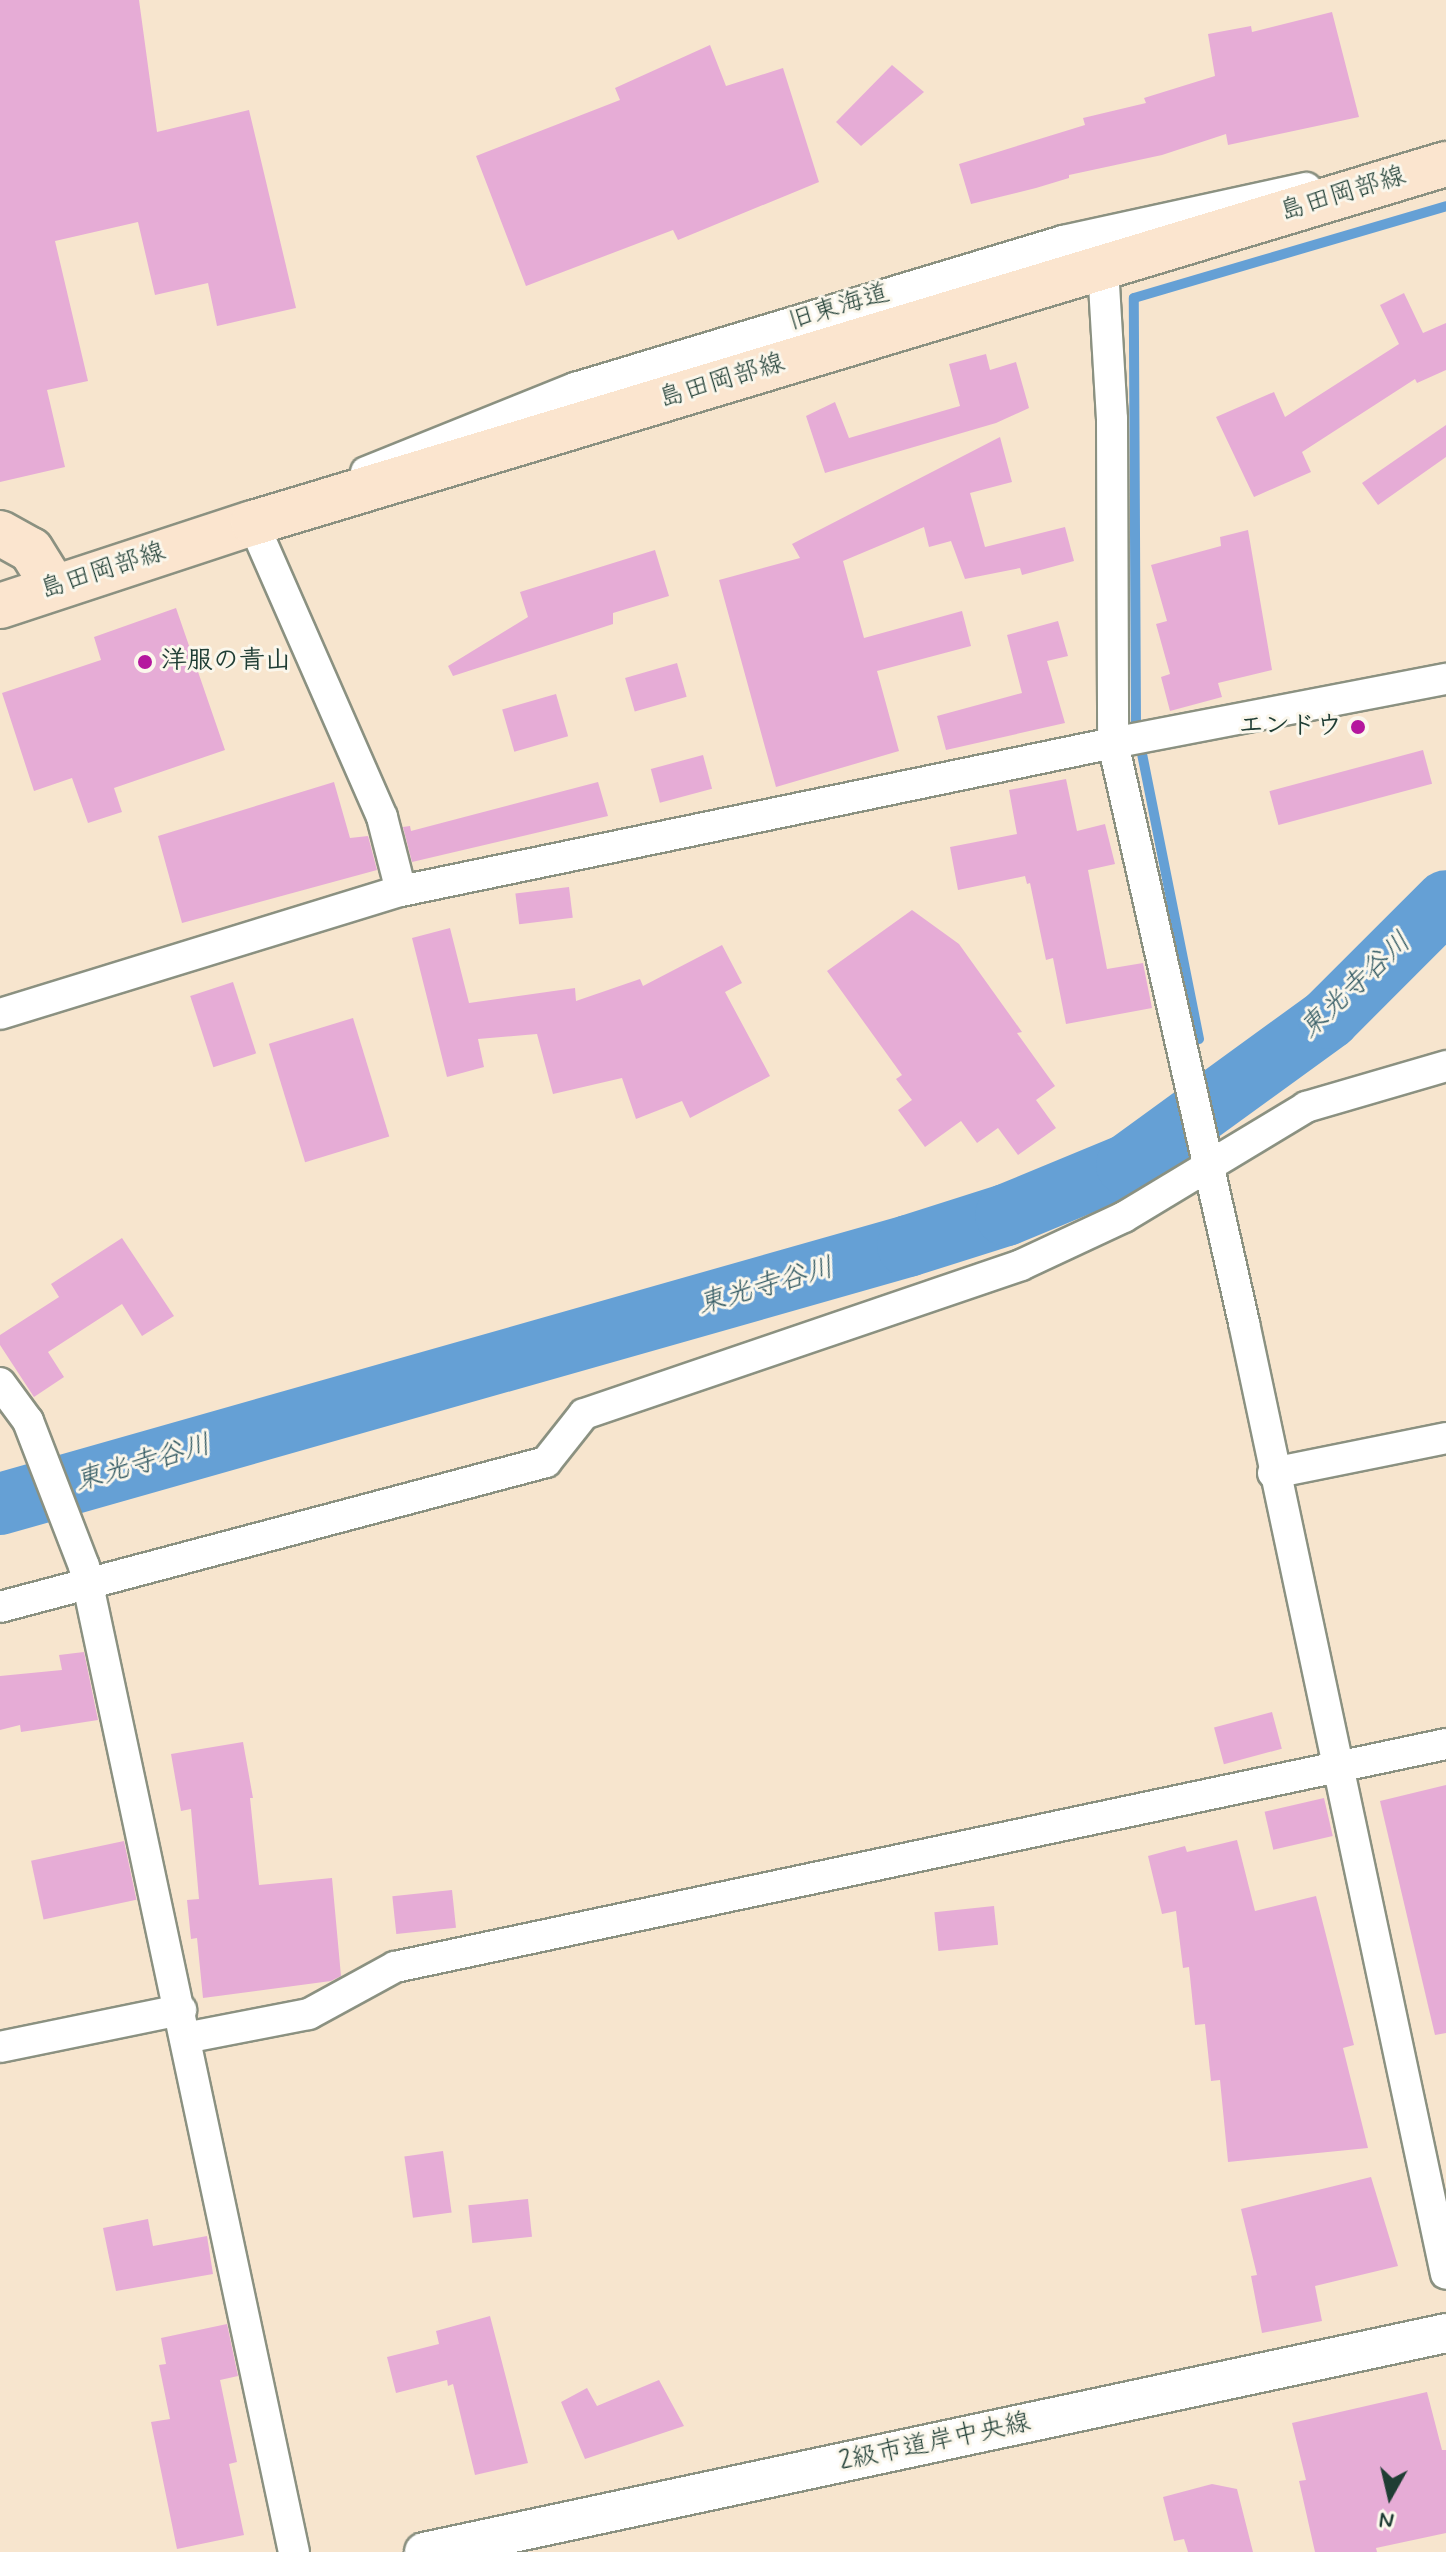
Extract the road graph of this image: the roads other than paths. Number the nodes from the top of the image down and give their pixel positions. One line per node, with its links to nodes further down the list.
1 (1446, 164): 2 (main road, 島田岡部線); 3 (street, 旧東海道)
2 (1103, 268): 3 (main road, 島田岡部線); 8 (street)
3 (253, 523): 5 (main road, 島田岡部線); 9 (street)
4 (0, 533): 5 (main road)
5 (54, 587): 6 (main road, 島田岡部線)
6 (0, 606)
7 (1446, 679): 8 (street)
8 (1113, 743): 9 (street); 12 (street)
9 (401, 891): 10 (street)
10 (0, 1014)
11 (1446, 1066): 12 (street)
12 (1204, 1159): 15 (street); 16 (street)
13 (0, 1383): 16 (street)
14 (1446, 1438): 15 (street)
15 (1273, 1473): 19 (street)
16 (86, 1574): 17 (street); 20 (street)
17 (0, 1607)
18 (1446, 1744): 19 (street)
19 (1337, 1767): 20 (street); 22 (street)
20 (183, 2024): 21 (street); 24 (street)
21 (0, 2047)
22 (1446, 2274)
23 (1446, 2333): 25 (street, 2級市道岸中央線)
24 (294, 2552)
25 (424, 2552)

